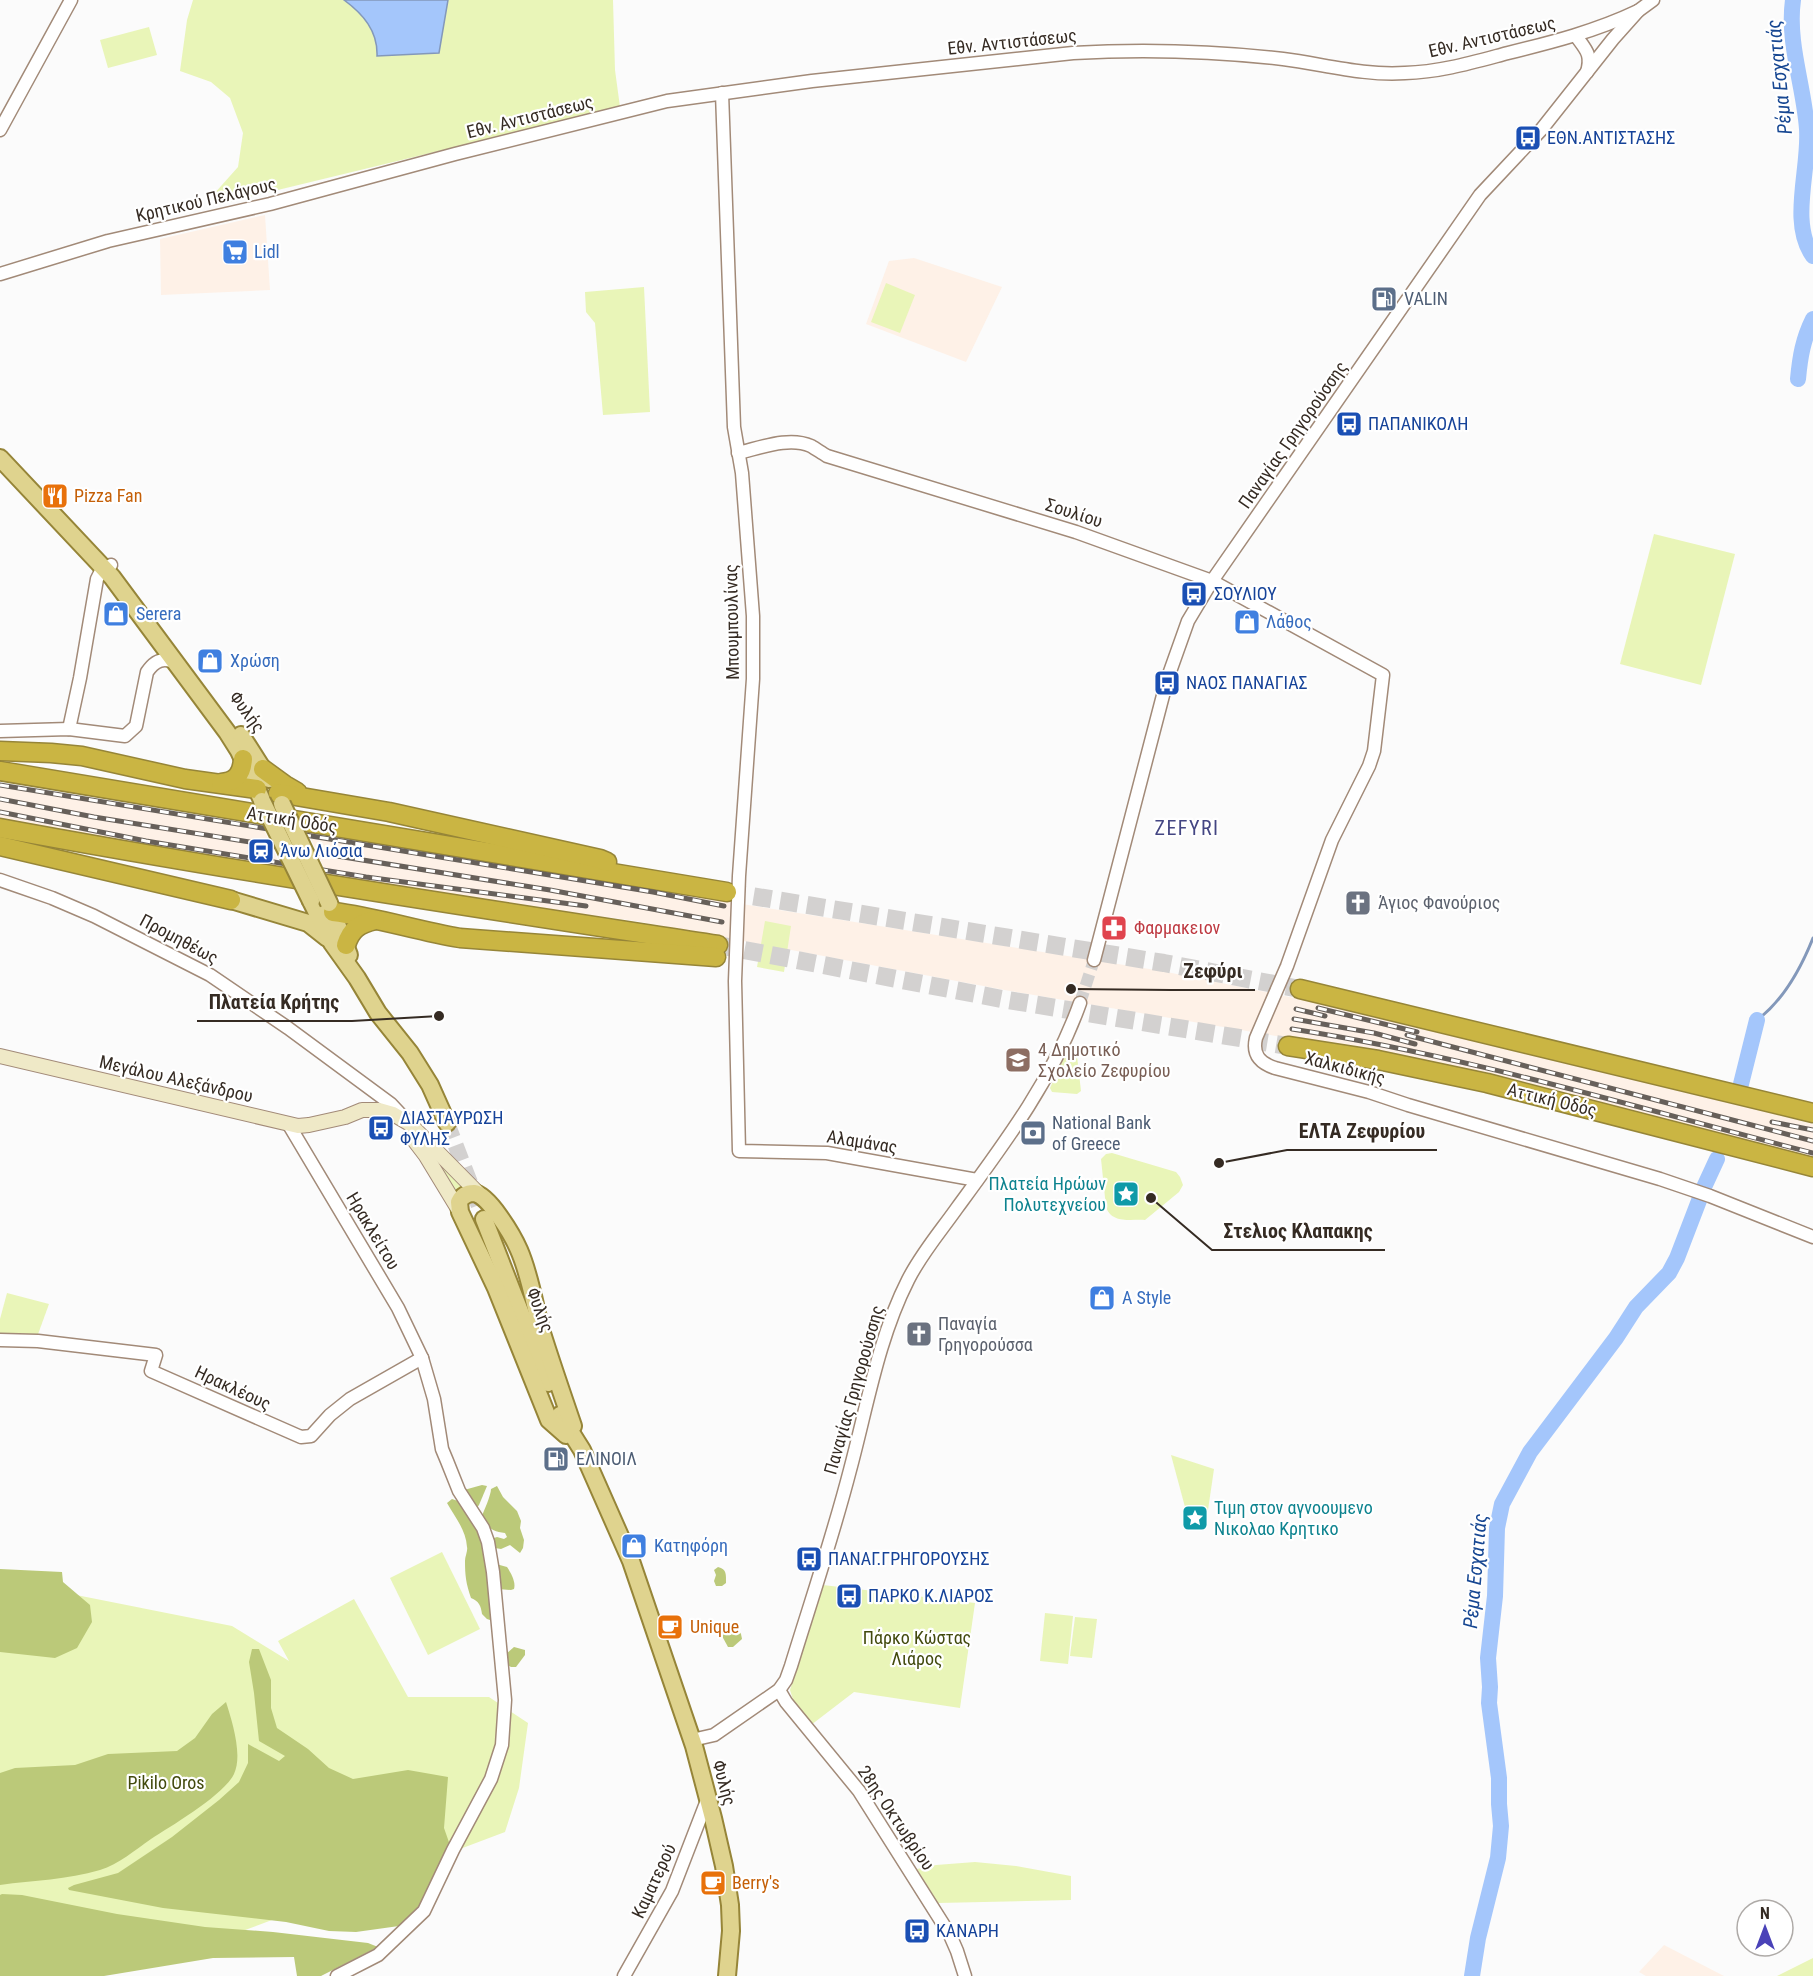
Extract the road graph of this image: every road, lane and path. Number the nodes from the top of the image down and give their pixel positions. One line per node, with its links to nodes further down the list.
1 (70, 0): 8 (street)
2 (1653, 0): 3 (street, Παναγίας Γρηγορούσσης)
3 (1638, 11): 4 (street); 5 (street, Παναγίας Γρηγορούσσης)
4 (1580, 34): 5 (street, Εθν. Αντιστάσεως); 6 (street); 7 (street, Εθν. Αντιστάσεως)
5 (1606, 47): 6 (street, Παναγίας Γρηγορούσσης)
6 (1587, 72): 14 (street, Παναγίας Γρηγορούσσης)
7 (722, 93): 9 (street, Εθν. Αντιστάσεως); 11 (street, Μπουμπουλίνας)
8 (0, 130)
9 (421, 163): 10 (street, Κρητικού Πελάγους)
10 (0, 274)
11 (738, 453): 14 (street, Σουλίου); 46 (street, Μπουμπουλίνας)
12 (0, 458): 13 (main road, Φυλής)
13 (108, 567): 15 (main road, Φυλής); 17 (street); 21 (main road, Φυλής)
14 (1212, 581): 16 (street, Σουλίου); 36 (street, Παναγίας Γρηγορούσσης)
15 (176, 663): 17 (street); 20 (main road, Φυλής)
16 (1383, 675): 52 (street, Χαλκιδικής)
17 (69, 729): 18 (street)
18 (0, 731)
19 (0, 751): 23 (highway)
20 (243, 759): 23 (highway); 24 (main road, Φυλής)
21 (263, 769): 24 (main road, Φυλής); 25 (highway)
22 (0, 771): 28 (highway, Αττική Οδός)
23 (219, 783): 24 (highway)
24 (270, 797): 25 (highway); 32 (main road, Φυλής, bridge)
25 (318, 800): 28 (highway)
26 (0, 828): 34 (highway)
27 (0, 846): 31 (highway)
28 (642, 878): 30 (highway, Αττική Οδός)
29 (0, 879): 44 (street, Προμηθέως)
30 (726, 892)
31 (231, 900): 33 (main road)
32 (322, 907): 33 (main road); 34 (highway); 35 (main road, Φυλής)
33 (284, 915): 35 (main road)
34 (377, 919): 35 (highway)
35 (339, 944): 43 (main road, Φυλής)
36 (1094, 960)
37 (1300, 989): 41 (highway)
38 (1080, 1003): 48 (street, Παναγίας Γρηγορούσσης)
39 (1288, 1046): 47 (highway, Αττική Οδός)
40 (0, 1056): 45 (main road, Μεγάλου Αλεξάνδρου)
41 (1813, 1113)
42 (345, 1117): 44 (main road, Μεγάλου Αλεξάνδρου); 45 (main road, Μεγάλου Αλεξάνδρου); 50 (main road, Μεγάλου Αλεξάνδρου)
43 (447, 1123)
44 (410, 1124): 49 (main road, Μεγάλου Αλεξάνδρου)
45 (290, 1125): 54 (street, Ηρακλείτου)
46 (739, 1150): 48 (street, Αλαμάνας)
47 (1813, 1167)
48 (977, 1180): 59 (street, Παναγίας Γρηγορούσσης)
49 (481, 1196): 50 (main road); 57 (main road)
50 (460, 1212): 56 (main road)
51 (484, 1219): 55 (main road, Φυλής)
52 (1813, 1237)
53 (0, 1340): 54 (street, Ηρακλέους)
54 (422, 1358): 62 (street, Ηρακλείτου)
55 (560, 1415): 56 (main road, Φυλής); 57 (main road, Φυλής)
56 (566, 1435): 58 (main road, Φυλής)
57 (582, 1450): 58 (main road, Φυλής)
58 (647, 1606): 60 (main road, Φυλής)
59 (778, 1690): 60 (street, Παναγίας Γρηγορούσσης); 65 (street, 28ης Οκτωβρίου)
60 (692, 1740): 61 (main road, Φυλής)
61 (708, 1797): 63 (street, Καματερού); 64 (main road, Φυλής)
62 (337, 1976)
63 (624, 1976)
64 (727, 1976)
65 (965, 1976)

